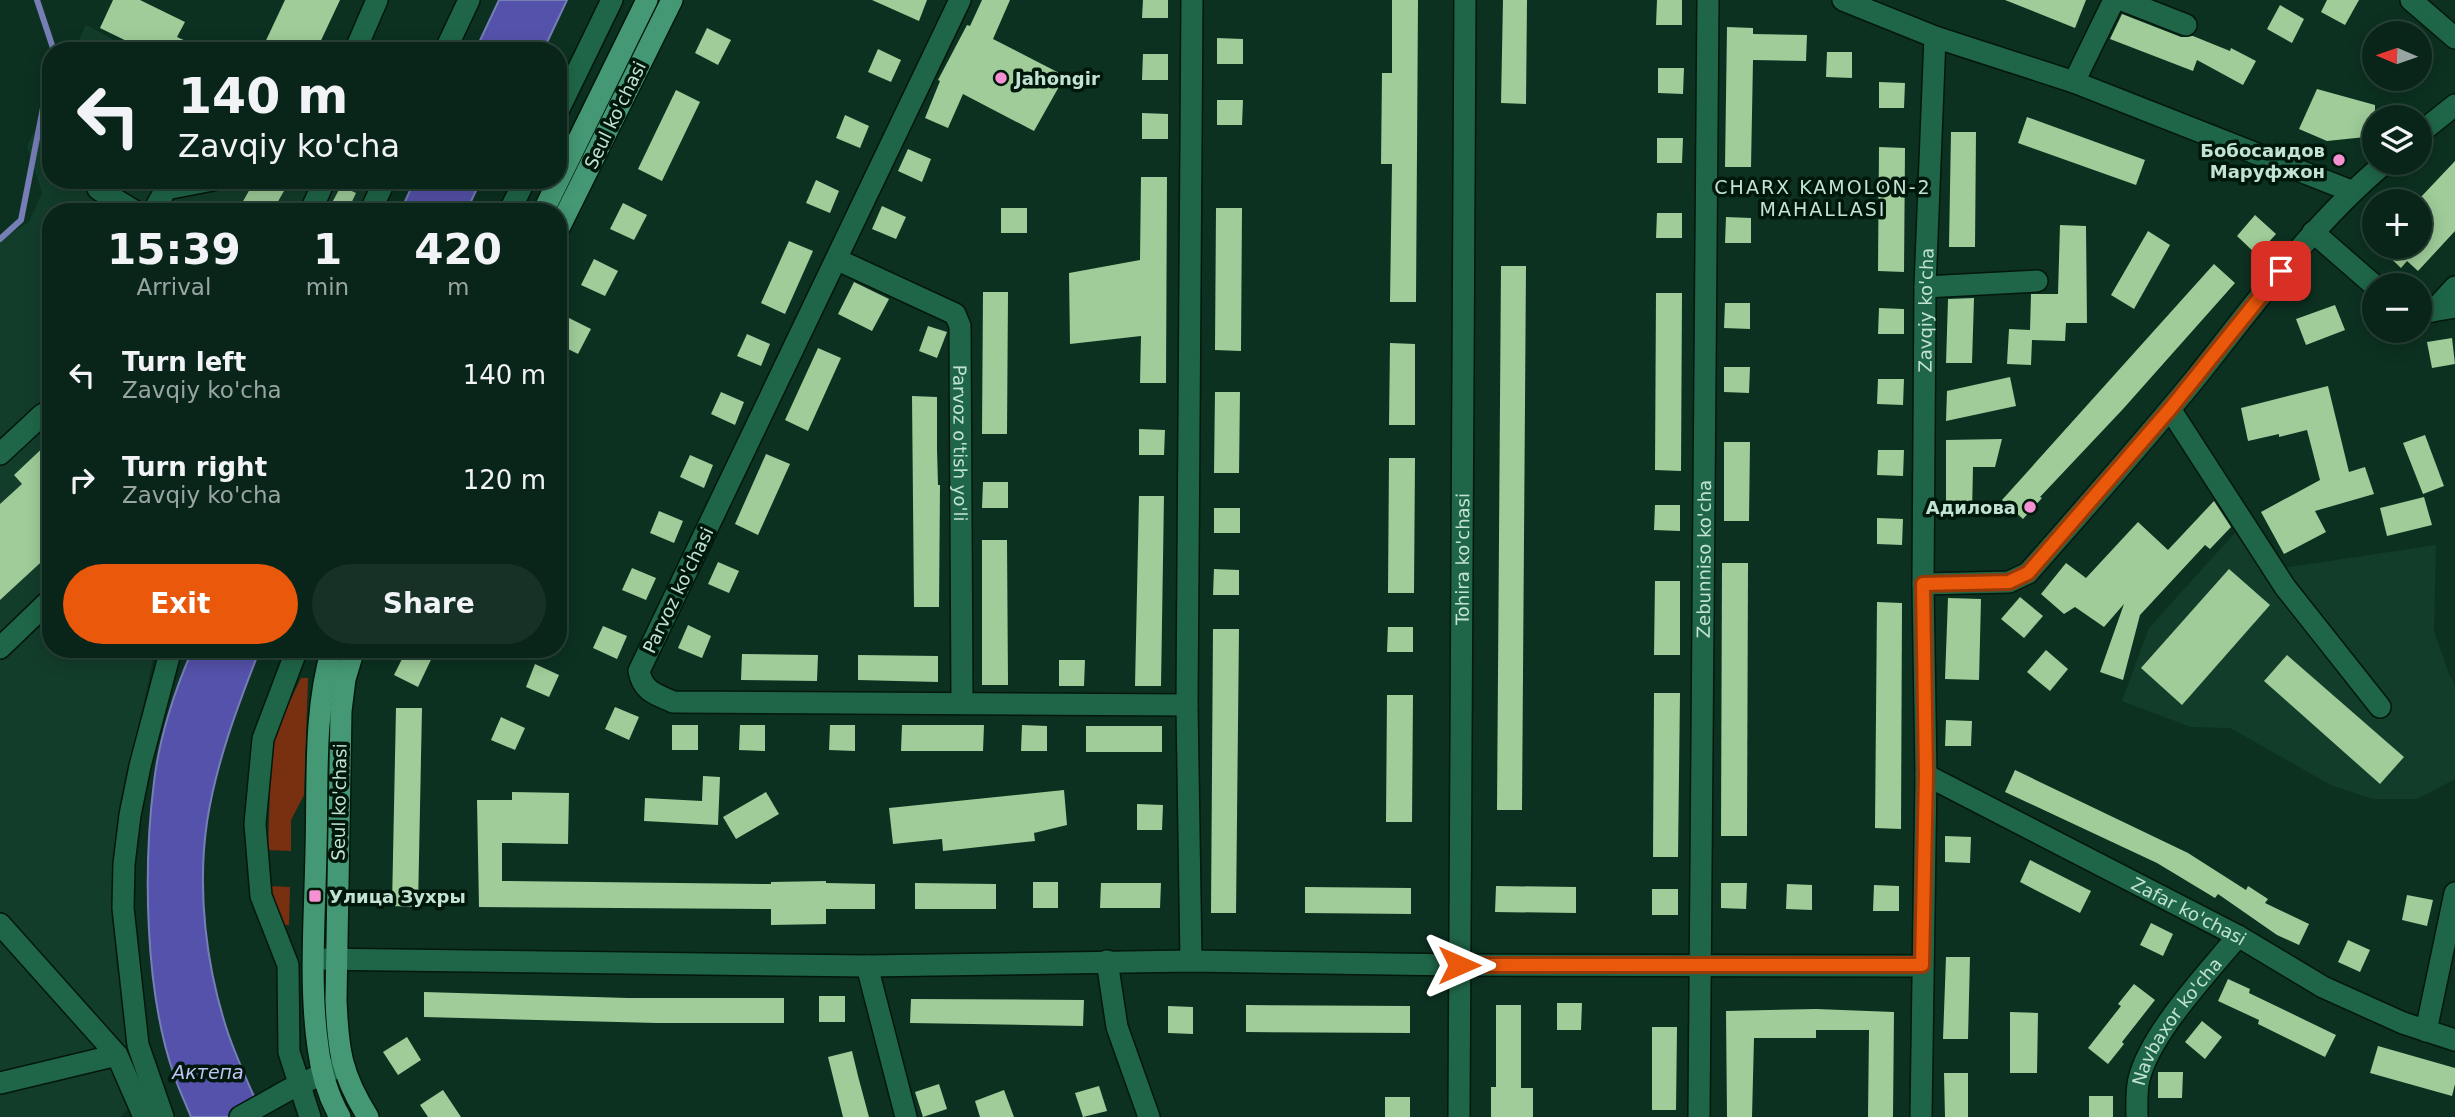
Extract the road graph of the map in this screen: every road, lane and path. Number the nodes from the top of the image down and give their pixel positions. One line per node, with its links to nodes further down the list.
1 (377, 0): 17 (street)
2 (468, 0): 18 (street)
3 (612, 0): 20 (street)
4 (647, 0): 23 (main road, Seul ko'chasi)
5 (672, 0): 28 (main road, Seul ko'chasi)
6 (960, 0): 30 (street, Parvoz ko'chasi)
7 (1192, 0): 49 (street)
8 (1465, 0): 58 (street, Tohira ko'chasi)
9 (1708, 0): 59 (street, Zebunniso ko'cha)
10 (1843, 0): 15 (street)
11 (2114, 0): 19 (street)
12 (2122, 0): 14 (street)
13 (2411, 0): 16 (street)
14 (2186, 26)
15 (1935, 37): 19 (street); 33 (street, Zavqiy ko'cha)
16 (2455, 38)
17 (359, 42)
18 (449, 42)
19 (2074, 82): 26 (street)
20 (567, 92)
21 (2455, 105): 22 (street)
22 (2432, 123)
23 (567, 163)
24 (2370, 175): 26 (street)
25 (98, 189): 27 (street)
26 (2351, 191): 29 (street)
27 (121, 203)
28 (567, 212)
29 (2313, 232): 31 (street); 38 (street)
30 (838, 260): 48 (street, Parvoz o'tish yo'li); 48 (street, Parvoz ko'chasi)
31 (2362, 275)
32 (2037, 281): 33 (street)
33 (1925, 287): 41 (street, Zavqiy ko'cha)
34 (2455, 287): 36 (street)
35 (2455, 307): 37 (street)
36 (2432, 308)
37 (2432, 311)
38 (2170, 409): 41 (street); 50 (street)
39 (42, 415): 40 (street)
40 (0, 454)
41 (1923, 584): 51 (street, Zavqiy ko'cha)
42 (42, 608): 43 (street)
43 (0, 648)
44 (169, 658): 69 (street)
45 (294, 658): 67 (street)
46 (330, 658): 55 (main road, Seul ko'chasi)
47 (351, 658): 55 (main road, Seul ko'chasi)
48 (962, 702): 49 (street, Parvoz ko'chasi)
49 (1187, 705): 57 (street)
50 (2380, 706)
51 (1926, 775): 54 (street, Zafar ko'chasi); 60 (street, Zavqiy ko'cha)
52 (2455, 893): 62 (street)
53 (0, 924): 64 (street)
54 (2238, 936): 62 (street, Zafar ko'chasi); 79 (street, Navbaxor ko'cha)
55 (325, 959): 61 (street); 65 (main road, Seul ko'chasi)
56 (1107, 961): 57 (street); 61 (street); 75 (street)
57 (1191, 961): 58 (street)
58 (1459, 965): 59 (street); 76 (street, Tohira ko'chasi)
59 (1700, 965): 60 (street); 77 (street, Zebunniso ko'cha)
60 (1922, 965): 78 (street, Zavqiy ko'cha)
61 (867, 966): 74 (street)
62 (2426, 1031): 63 (street, Zafar ko'chasi)
63 (2455, 1040)
64 (117, 1055): 66 (street); 68 (street)
65 (333, 1069): 67 (street); 72 (main road, Seul ko'chasi); 73 (main road, Seul ko'chasi)
66 (0, 1083)
67 (294, 1087): 70 (street); 71 (street)
68 (144, 1117)
69 (163, 1117)
70 (240, 1117)
71 (310, 1117)
72 (340, 1117)
73 (368, 1117)
74 (906, 1117)
75 (1149, 1117)
76 (1458, 1117)
77 (1699, 1117)
78 (1921, 1117)
79 (2137, 1117)

